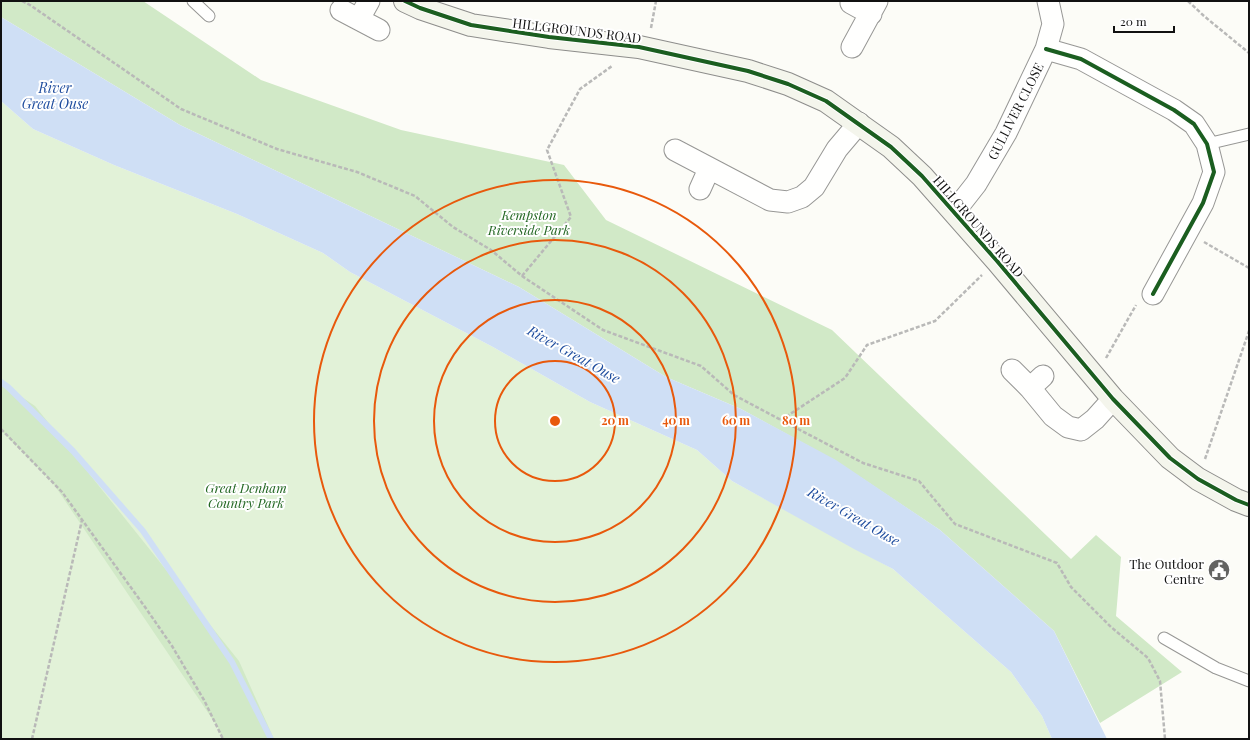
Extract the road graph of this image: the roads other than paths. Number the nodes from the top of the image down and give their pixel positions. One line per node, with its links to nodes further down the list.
1 (193, 1): 7 (lane)
2 (369, 1): 8 (street)
3 (405, 1): 11 (street, HILLGROUNDS ROAD)
4 (1048, 1): 10 (street, GULLIVER CLOSE)
5 (850, 2): 6 (street)
6 (874, 7): 9 (street)
7 (209, 16)
8 (379, 30)
9 (852, 47)
10 (1046, 49): 13 (street); 17 (street, GULLIVER CLOSE)
11 (859, 123): 15 (street); 17 (street, HILLGROUNDS ROAD)
12 (1249, 134): 13 (lane)
13 (1207, 144): 18 (street)
14 (675, 150): 15 (street)
15 (709, 169): 16 (street)
16 (700, 188)
17 (954, 212): 20 (street, HILLGROUNDS ROAD)
18 (1154, 294)
19 (1012, 370): 20 (street)
20 (1114, 399): 21 (street, HILLGROUNDS ROAD)
21 (1249, 505)
22 (1164, 638): 23 (lane)
23 (1249, 681)

